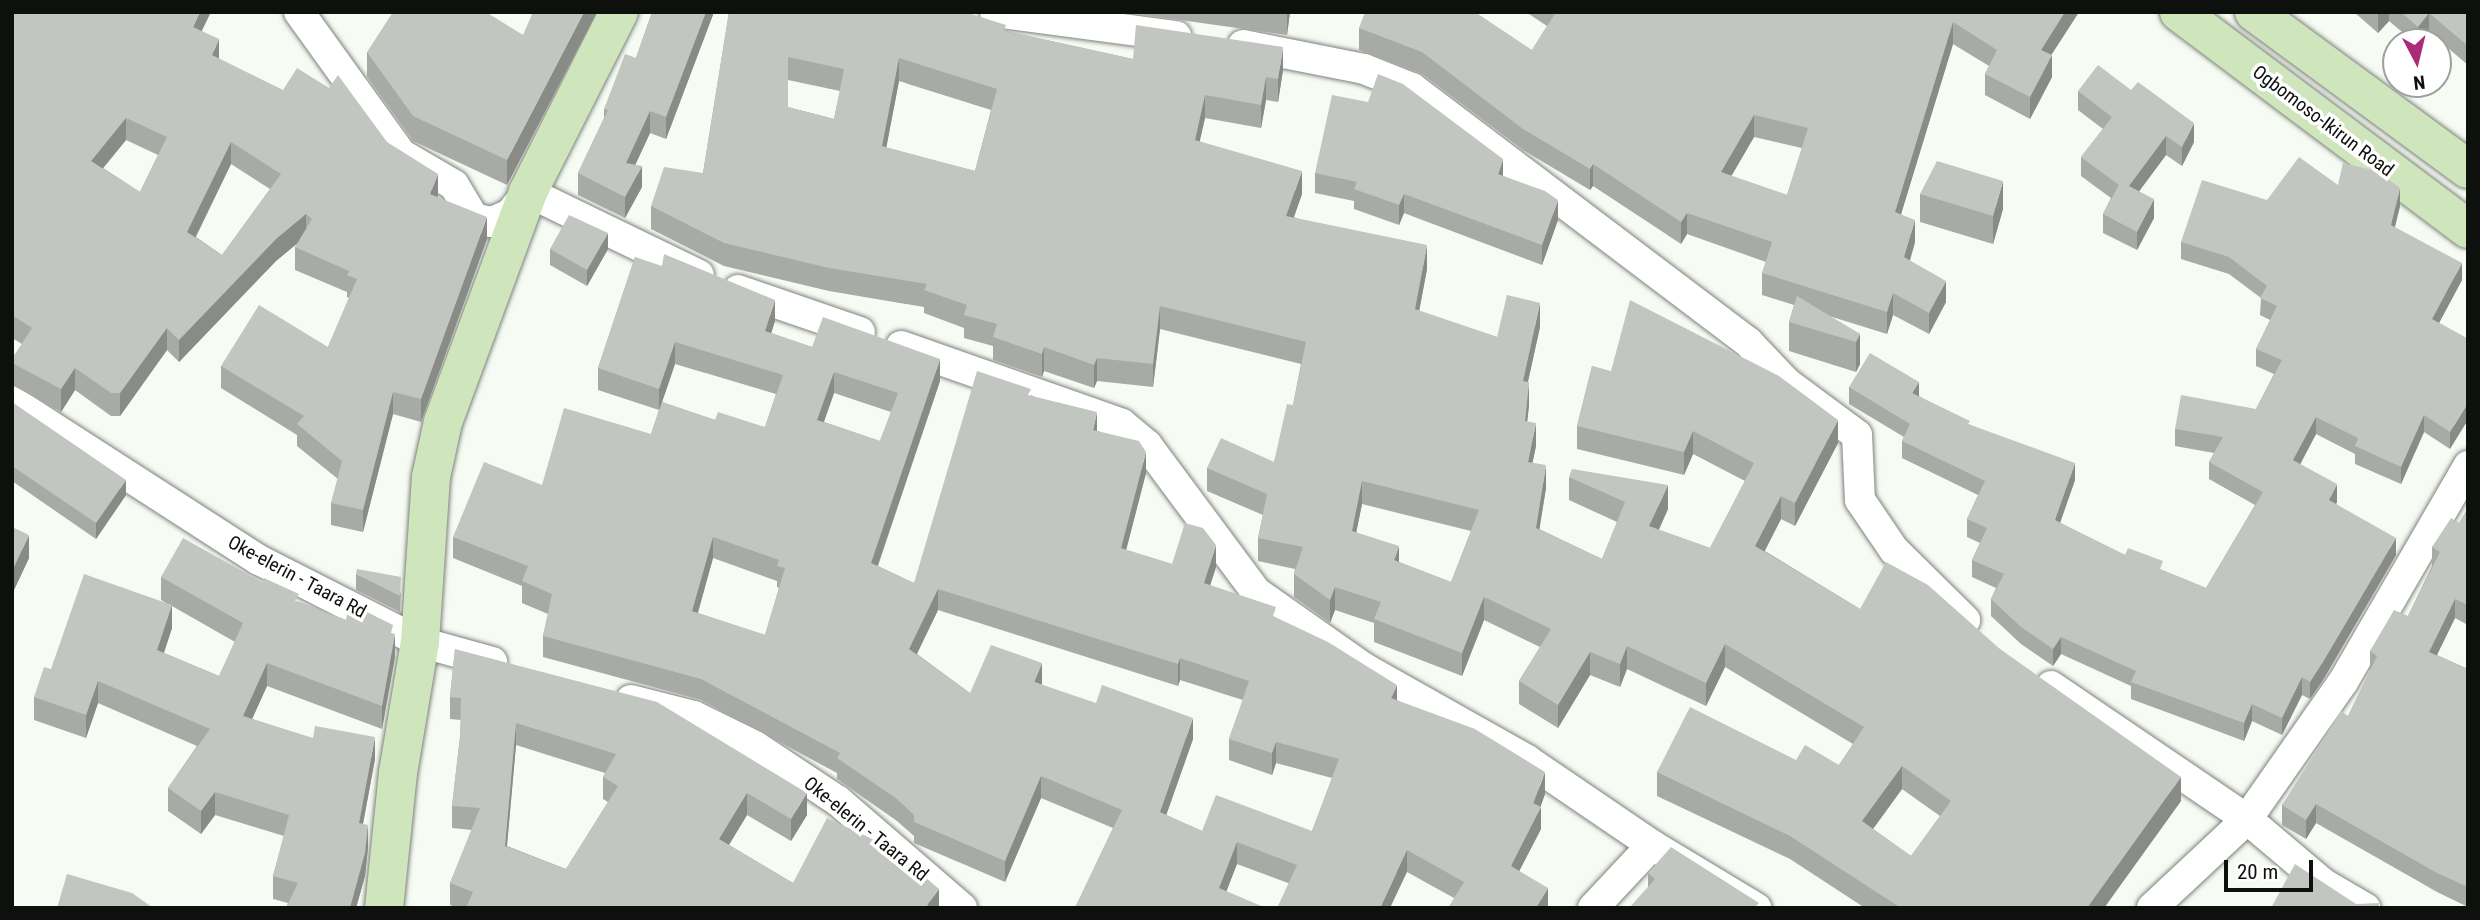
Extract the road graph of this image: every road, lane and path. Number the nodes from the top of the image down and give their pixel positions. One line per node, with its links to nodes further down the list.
1 (299, 12): 7 (street)
2 (619, 12): 7 (street)
3 (995, 12): 12 (street)
4 (2179, 12): 8 (street, Ogbomoso-Ikirun Road)
5 (2254, 12): 6 (street)
6 (2468, 169)
7 (528, 192): 11 (street); 17 (street)
8 (2468, 229)
9 (12, 401): 11 (street, Oke-elerin - Taara Rd)
10 (2468, 466): 16 (street)
11 (421, 642): 13 (street, Oke-elerin - Taara Rd); 18 (street)
12 (1991, 642)
13 (523, 670)
14 (2032, 673): 16 (street)
15 (599, 691): 19 (street, Oke-elerin - Taara Rd)
16 (2247, 820): 22 (street); 23 (street)
17 (1652, 845): 20 (street); 21 (street)
18 (384, 908)
19 (962, 908)
20 (1593, 908)
21 (1756, 908)
22 (2152, 908)
23 (2365, 908)

